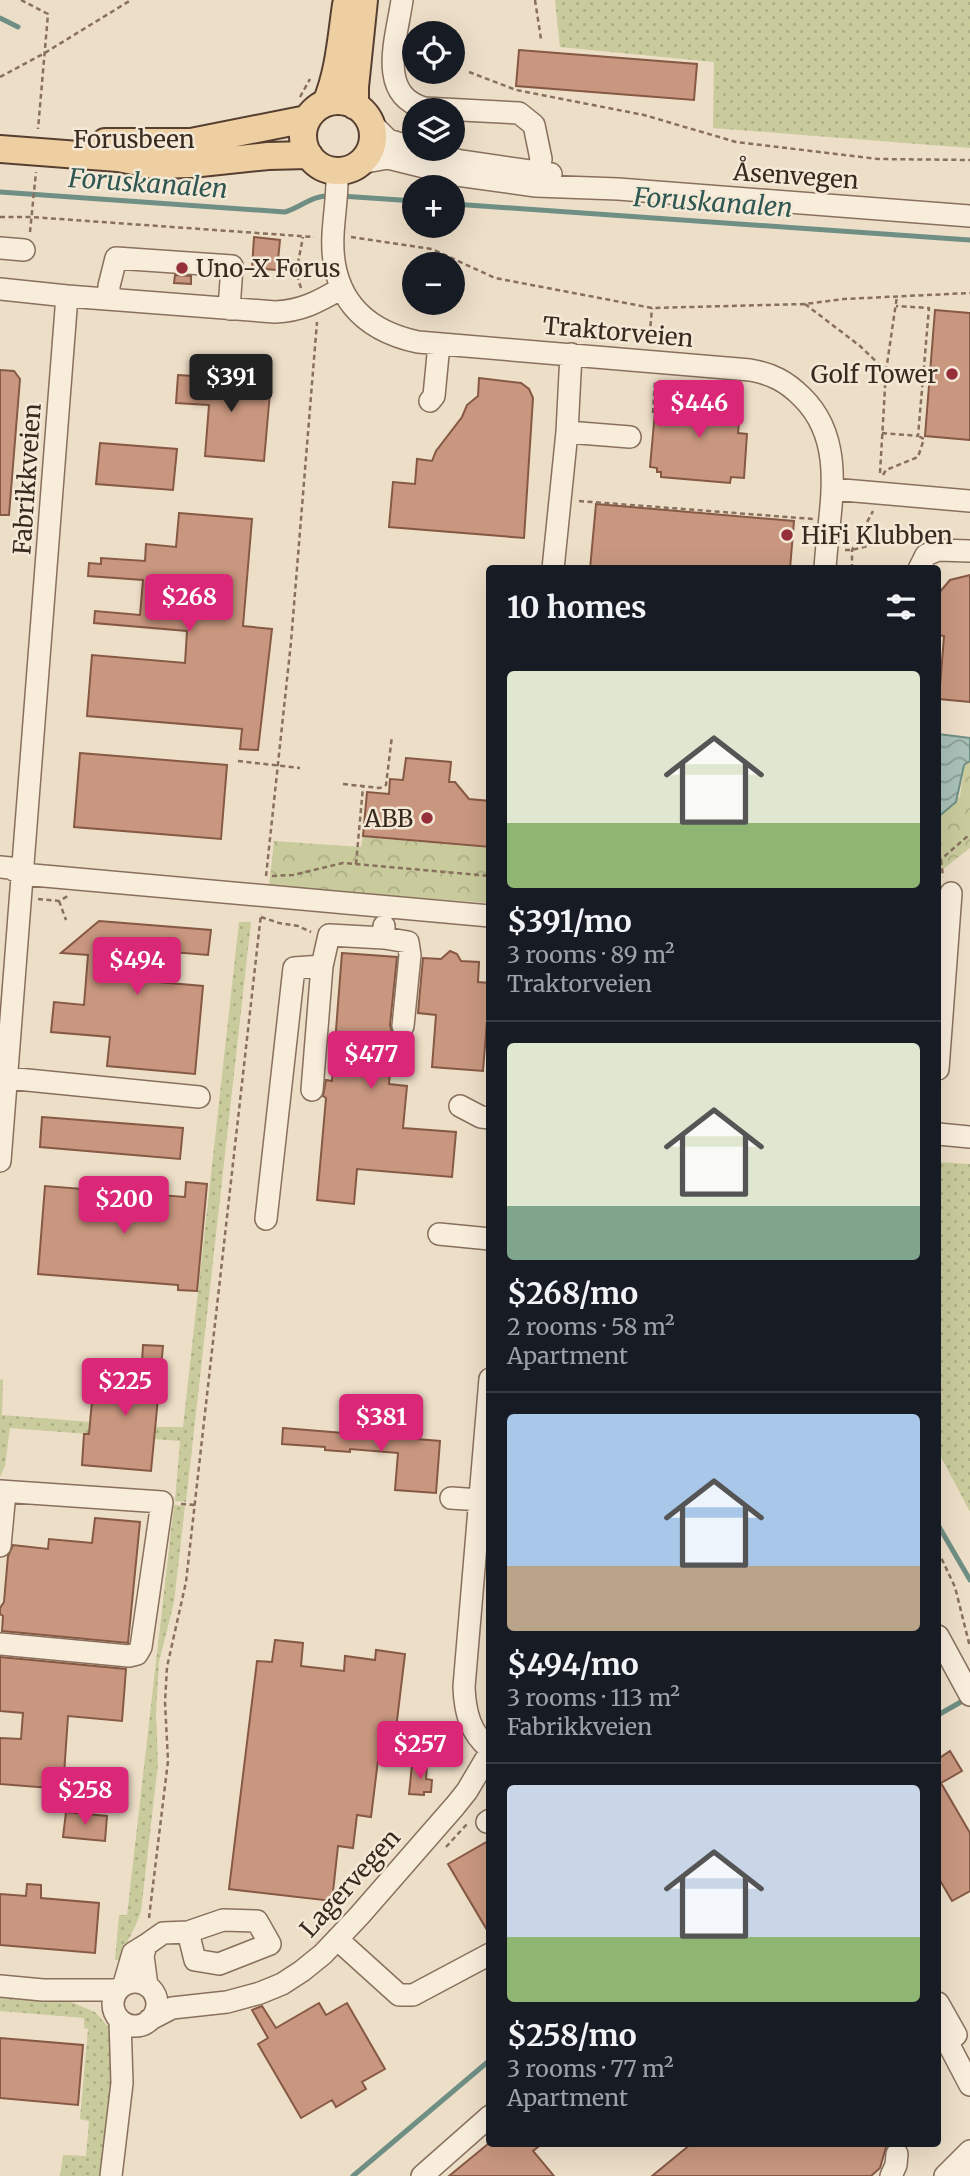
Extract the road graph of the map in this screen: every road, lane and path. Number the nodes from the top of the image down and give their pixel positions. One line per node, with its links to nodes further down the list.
1 (21, 0): 8 (path)
2 (131, 0): 8 (path)
3 (346, 0): 13 (main road)
4 (364, 0): 12 (main road)
5 (401, 0): 21 (street)
6 (535, 0): 7 (path)
7 (541, 39)
8 (43, 54): 11 (path); 14 (path)
9 (313, 70): 13 (path)
10 (469, 72): 18 (path)
11 (0, 77)
12 (362, 113): 13 (main road); 16 (street, Åsenvegen); 20 (main road)
13 (309, 124): 15 (main road, Forusbeen); 17 (main road, Forusbeen); 20 (main road)
14 (38, 129)
15 (0, 134)
16 (402, 144)
17 (0, 149)
18 (970, 160)
19 (461, 161): 21 (street, Åsenvegen)
20 (345, 173): 21 (street, Åsenvegen); 32 (street, Traktorveien)
21 (537, 178): 23 (street, Åsenvegen)
22 (35, 180): 25 (path)
23 (970, 216)
24 (0, 217): 25 (path)
25 (31, 217): 27 (path)
26 (345, 236): 40 (path)
27 (303, 237): 28 (path); 33 (path)
28 (319, 237)
29 (0, 248): 30 (street)
30 (24, 250)
31 (0, 289): 35 (street)
32 (340, 289): 41 (street); 43 (street, Traktorveien)
33 (302, 290)
34 (970, 293): 36 (path)
35 (67, 296): 37 (street); 76 (street, Fabrikkveien)
36 (897, 296): 38 (path); 39 (path)
37 (109, 298): 41 (street); 41 (street)
38 (805, 304): 40 (path); 46 (path)
39 (896, 306): 46 (path); 53 (path)
40 (652, 308): 44 (path)
41 (229, 309)
42 (316, 317): 68 (path)
43 (439, 344): 45 (street, Traktorveien); 48 (street)
44 (648, 350)
45 (571, 354): 50 (street); 54 (street, Traktorveien)
46 (886, 371): 51 (path)
47 (656, 373): 49 (path)
48 (430, 401)
49 (653, 413)
50 (567, 432): 52 (street); 62 (street)
51 (882, 433): 53 (path); 53 (path)
52 (630, 436)
53 (918, 436)
54 (832, 489): 56 (street); 63 (street, Traktorveien)
55 (574, 501): 58 (path)
56 (970, 501)
57 (878, 503): 59 (path)
58 (816, 519)
59 (852, 550): 60 (path); 64 (path)
60 (938, 550): 61 (street); 65 (street)
61 (970, 551)
62 (553, 565)
63 (825, 565)
64 (852, 565)
65 (921, 565)
66 (392, 736): 71 (path)
67 (238, 761): 68 (path)
68 (278, 767): 69 (path); 77 (path)
69 (300, 768)
70 (343, 784): 71 (path)
71 (363, 787): 74 (path)
72 (970, 834): 73 (path)
73 (941, 859)
74 (356, 864): 77 (path); 78 (path)
75 (0, 867): 76 (street)
76 (22, 874): 85 (street); 92 (street, Fabrikkveien)
77 (266, 876): 79 (path)
78 (486, 876)
79 (264, 886)
80 (72, 891): 83 (path)
81 (951, 892): 94 (street)
82 (38, 899): 83 (path)
83 (59, 901): 88 (path)
84 (262, 904): 87 (path)
85 (386, 906): 86 (street); 90 (street)
86 (486, 916)
87 (261, 917): 89 (path); 118 (path)
88 (66, 920)
89 (320, 933): 90 (street); 91 (street)
90 (384, 938): 93 (street)
91 (322, 966): 96 (street); 103 (street)
92 (6, 1021): 95 (street, Fabrikkveien)
93 (404, 1026)
94 (941, 1028)
95 (7, 1078): 97 (street); 102 (street, Fabrikkveien)
96 (312, 1090)
97 (199, 1097)
98 (460, 1106): 99 (street)
99 (486, 1118)
100 (941, 1134): 101 (street)
101 (970, 1137)
102 (0, 1161)
103 (266, 1219)
104 (439, 1234): 105 (street)
105 (486, 1239)
106 (486, 1427): 109 (street)
107 (2, 1492): 110 (street); 113 (street)
108 (451, 1498): 109 (street)
109 (480, 1500): 116 (street)
110 (0, 1546)
111 (941, 1557): 114 (path)
112 (941, 1642): 115 (street)
113 (0, 1644)
114 (970, 1647)
115 (968, 1691)
116 (486, 1745)
117 (486, 1757): 120 (street, Lagervegen)
118 (149, 1923)
119 (188, 1932): 121 (street)
120 (337, 1939): 122 (street); 125 (street, Lagervegen)
121 (146, 1945): 124 (street); 126 (street)
122 (486, 1956)
123 (0, 1986): 126 (street, Lagervegen)
124 (148, 1987): 125 (street, Lagervegen); 126 (street, Lagervegen); 126 (street)
125 (213, 2003): 126 (street, Lagervegen)
126 (128, 2008): 134 (street)
127 (941, 2008): 129 (street)
128 (941, 2030): 130 (street)
129 (970, 2057)
130 (970, 2085)
131 (486, 2120): 135 (street)
132 (970, 2151): 137 (street)
133 (897, 2154): 136 (street)
134 (111, 2176)
135 (422, 2176)
136 (891, 2176)
137 (945, 2176)

